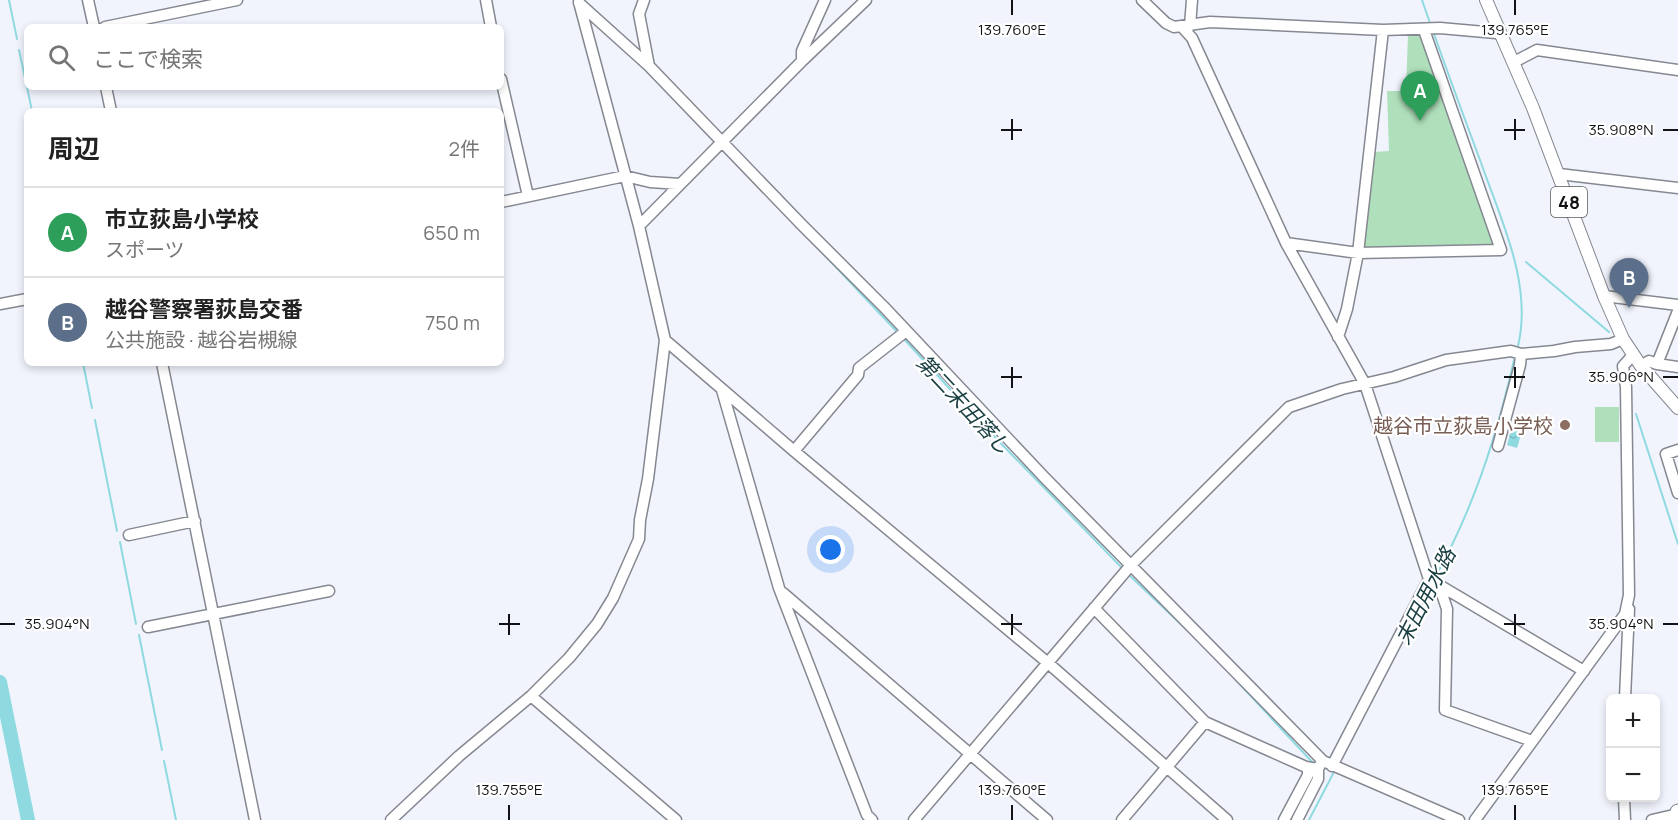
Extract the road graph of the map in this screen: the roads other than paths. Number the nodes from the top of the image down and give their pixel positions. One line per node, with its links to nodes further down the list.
1 (88, 0): 11 (street)
2 (237, 0): 12 (street)
3 (486, 0): 13 (street)
4 (644, 0): 20 (street)
5 (825, 0): 18 (street)
6 (866, 0): 18 (street)
7 (1142, 0): 14 (street)
8 (1192, 0): 14 (street)
9 (1486, 0): 17 (main road, 48)
10 (579, 2): 20 (street); 27 (street)
11 (92, 24)
12 (120, 24)
13 (490, 24)
14 (1186, 26): 15 (street); 33 (street)
15 (1383, 30): 16 (street); 34 (street)
16 (1424, 30): 17 (street); 34 (street)
17 (1500, 31): 19 (main road, 48)
18 (802, 61): 25 (street)
19 (1514, 62): 21 (street); 26 (main road, 48)
20 (649, 66): 25 (street)
21 (1678, 70)
22 (107, 90): 24 (street)
23 (504, 90): 30 (street)
24 (110, 108)
25 (722, 141): 28 (street); 40 (street)
26 (1559, 174): 29 (street); 35 (main road, 48)
27 (625, 176): 28 (street); 30 (street); 32 (street)
28 (680, 184): 32 (street)
29 (1678, 188)
30 (528, 196): 31 (street)
31 (504, 201)
32 (639, 226): 43 (street)
33 (1286, 243): 34 (street); 41 (street)
34 (1358, 253): 41 (street)
35 (1604, 296): 38 (street); 42 (main road, 48)
36 (24, 299): 37 (street)
37 (0, 304)
38 (1678, 305)
39 (1678, 311): 46 (street)
40 (905, 332): 55 (street); 59 (street)
41 (1338, 337): 50 (street)
42 (1623, 339): 44 (street); 45 (main road, 48)
43 (665, 340): 51 (street); 70 (street)
44 (1521, 354): 50 (street); 53 (street)
45 (1633, 355): 48 (main road, 48); 63 (street)
46 (1657, 364): 48 (street); 49 (street)
47 (163, 366): 57 (street)
48 (1641, 366): 52 (main road, 48)
49 (1678, 367)
50 (1365, 384): 59 (street); 60 (street)
51 (722, 389): 55 (street); 61 (street)
52 (1678, 408)
53 (1498, 446)
54 (1678, 450): 56 (street)
55 (794, 451): 67 (street)
56 (1678, 493)
57 (195, 521): 58 (street); 65 (street)
58 (129, 534)
59 (1131, 565): 64 (street); 74 (street)
60 (1434, 582): 68 (street); 72 (street); 74 (street)
61 (779, 588): 73 (street); 81 (street)
62 (329, 591): 65 (street)
63 (1629, 603): 68 (street); 69 (street)
64 (1094, 608): 67 (street); 71 (street)
65 (214, 615): 66 (street); 78 (street)
66 (148, 627)
67 (1048, 663): 73 (street); 75 (street)
68 (1584, 671): 72 (street)
69 (1625, 694)
70 (531, 696): 79 (street); 80 (street)
71 (1205, 722): 74 (street); 75 (street)
72 (1532, 741): 89 (street)
73 (970, 754): 82 (street); 83 (street)
74 (1320, 766): 86 (street); 87 (street); 88 (street)
75 (1167, 768): 84 (street); 85 (street)
76 (1624, 802): 90 (street)
77 (1678, 813): 91 (street); 92 (highway)
78 (255, 820)
79 (391, 820)
80 (676, 820)
81 (872, 820)
82 (914, 820)
83 (1047, 820)
84 (1122, 820)
85 (1227, 820)
86 (1284, 820)
87 (1297, 820)
88 (1459, 820)
89 (1475, 820)
90 (1625, 820)
91 (1652, 820)
92 (1677, 820)

